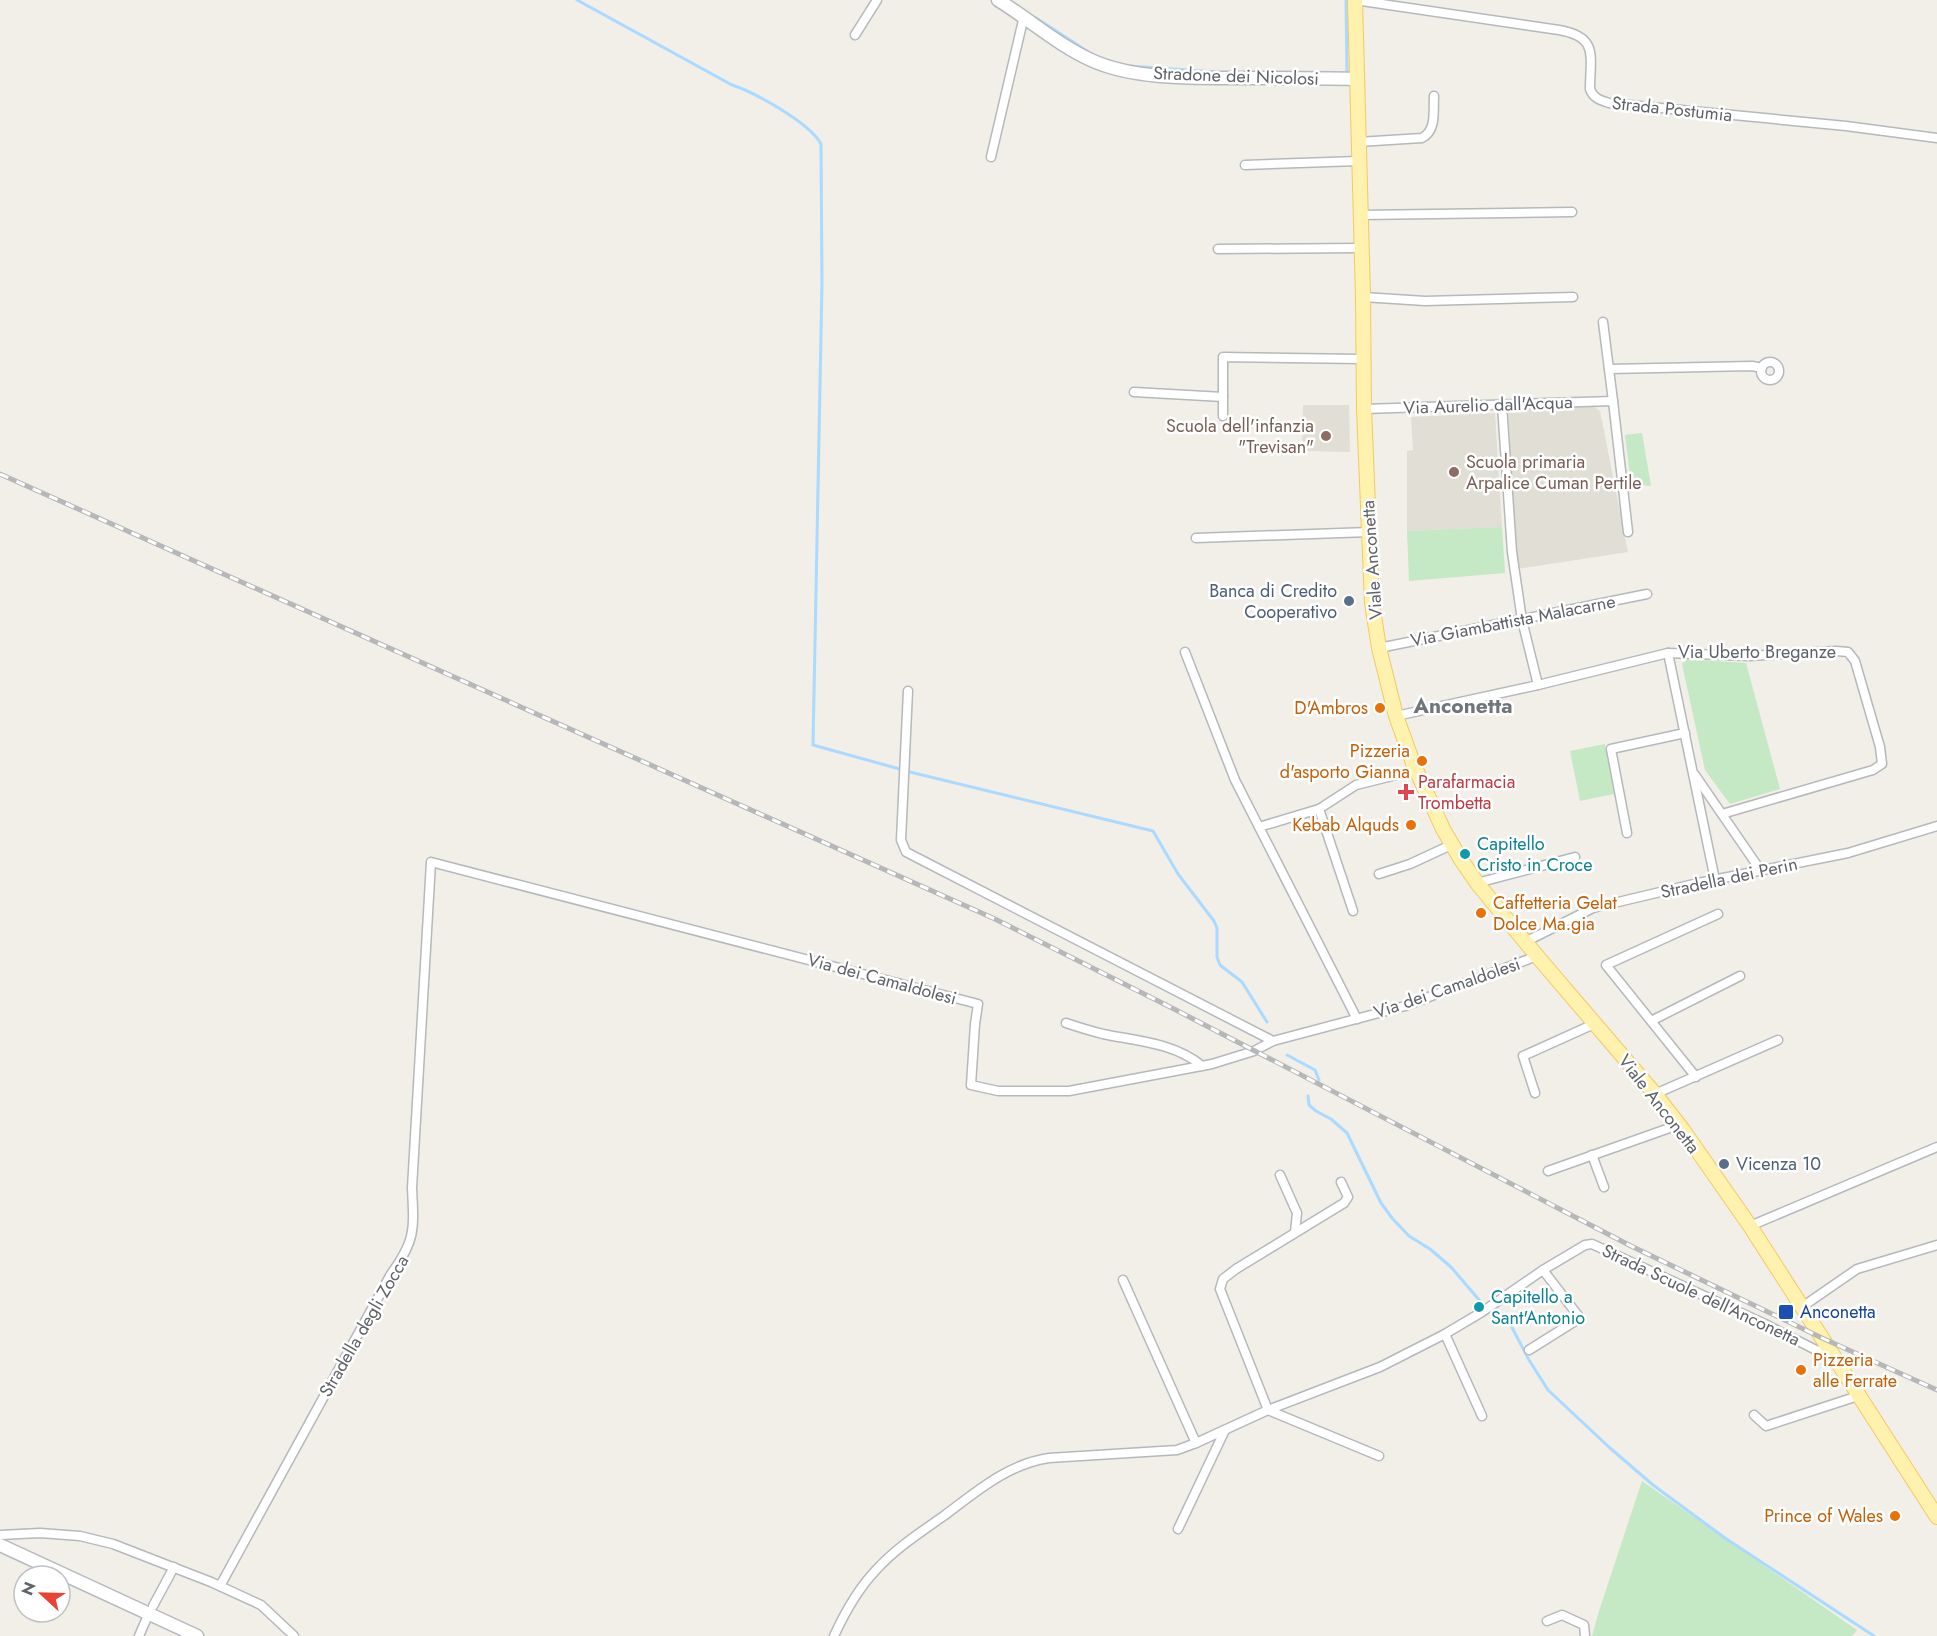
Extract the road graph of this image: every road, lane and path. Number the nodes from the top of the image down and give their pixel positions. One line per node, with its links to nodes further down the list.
1 (877, 0): 5 (street)
2 (998, 0): 4 (main road, Stradone dei Nicolosi)
3 (1354, 0): 6 (main road, Strada Postumia); 8 (street, Strada Postumia)
4 (1024, 16): 6 (main road, Stradone dei Nicolosi); 10 (street)
5 (855, 35)
6 (1356, 78): 9 (main road, Viale Anconetta)
7 (1434, 96): 9 (street)
8 (1937, 138)
9 (1358, 142): 11 (main road, Viale Anconetta)
10 (991, 158)
11 (1358, 161): 12 (street); 14 (main road, Viale Anconetta)
12 (1245, 165)
13 (1572, 212): 14 (street)
14 (1360, 215): 15 (main road, Viale Anconetta)
15 (1361, 248): 16 (street); 17 (main road, Viale Anconetta)
16 (1218, 249)
17 (1363, 297): 18 (street); 20 (main road, Viale Anconetta)
18 (1573, 297)
19 (1603, 322): 22 (street)
20 (1363, 359): 24 (street); 27 (main road, Viale Anconetta)
21 (1762, 368): 22 (street)
22 (1609, 369): 25 (street)
23 (1134, 392): 24 (street)
24 (1223, 397): 28 (street)
25 (1613, 401): 26 (street, Via Aurelio dall'Acqua); 30 (street)
26 (1502, 405): 27 (street, Via Aurelio dall'Acqua); 33 (street)
27 (1364, 409): 29 (main road, Viale Anconetta)
28 (1223, 416)
29 (1369, 532): 31 (street); 34 (main road, Viale Anconetta)
30 (1628, 532)
31 (1196, 538)
32 (1647, 594): 33 (street, Via Giambattista Malacarne)
33 (1522, 620): 34 (street, Via Giambattista Malacarne); 37 (street)
34 (1379, 648): 39 (main road, Viale Anconetta)
35 (1185, 652): 46 (street, Via dei Camaldolesi)
36 (1668, 653): 37 (street); 40 (street); 44 (street, Via Uberto Breganze)
37 (1538, 685): 39 (street)
38 (908, 691): 65 (street)
39 (1396, 716): 41 (main road, Viale Anconetta)
40 (1685, 733): 42 (street); 47 (street)
41 (1416, 770): 43 (street); 48 (main road, Viale Anconetta)
42 (1694, 772): 44 (street); 53 (street)
43 (1319, 809): 46 (street); 55 (street)
44 (1722, 814): 51 (street)
45 (1937, 826): 51 (street, Stradella dei Perin)
46 (1259, 827): 60 (street, Via dei Camaldolesi)
47 (1627, 833)
48 (1451, 845): 52 (street); 54 (main road, Viale Anconetta)
49 (1575, 857): 54 (street)
50 (431, 862): 66 (street, Via dei Camaldolesi); 98 (street, Stradella degli Zocca)
51 (1761, 871): 53 (street, Stradella dei Perin)
52 (1379, 874)
53 (1715, 880): 57 (street, Stradella dei Perin)
54 (1477, 883): 57 (main road, Viale Anconetta)
55 (1353, 911)
56 (1718, 914): 61 (street)
57 (1525, 942): 58 (main road, Viale Anconetta)
58 (1537, 956): 60 (street, Via dei Camaldolesi); 63 (main road, Viale Anconetta)
59 (1740, 976): 61 (street)
60 (1357, 1019): 65 (street, Via dei Camaldolesi)
61 (1651, 1021): 67 (street)
62 (1066, 1023): 66 (street)
63 (1594, 1024): 68 (street); 69 (main road, Viale Anconetta)
64 (1778, 1040): 67 (street)
65 (1273, 1041): 66 (street, Via dei Camaldolesi)
66 (1202, 1066)
67 (1696, 1077): 69 (street)
68 (1535, 1093)
69 (1654, 1094): 70 (main road, Viale Anconetta)
70 (1678, 1125): 72 (street); 77 (main road, Viale Anconetta)
71 (1937, 1147): 77 (street)
72 (1592, 1155): 73 (street); 76 (street)
73 (1548, 1171)
74 (1280, 1175): 78 (street)
75 (1341, 1182): 78 (street)
76 (1604, 1187)
77 (1750, 1226): 82 (main road, Viale Anconetta)
78 (1295, 1232): 87 (street)
79 (1937, 1245): 82 (street)
80 (1543, 1270): 83 (street, Strada Scuole dell'Anconetta); 84 (street); 85 (street, Strada Scuole dell'Anconetta)
81 (1123, 1280): 91 (street)
82 (1802, 1307): 85 (main road, Viale Anconetta)
83 (1445, 1334): 87 (street, Strada Scuole dell'Anconetta); 89 (street)
84 (1529, 1350)
85 (1829, 1350): 86 (main road, Viale Anconetta)
86 (1858, 1396): 88 (street); 93 (main road, Viale Anconetta)
87 (1268, 1410): 90 (street, Strada Scuole dell'Anconetta); 92 (street)
88 (1754, 1415)
89 (1482, 1416)
90 (1225, 1430): 91 (street, Strada Scuole dell'Anconetta); 94 (street)
91 (1196, 1443): 104 (street, Strada Scuole dell'Anconetta)
92 (1379, 1456)
93 (1937, 1517)
94 (1178, 1529)
95 (0, 1535): 97 (street)
96 (0, 1545): 99 (main road)
97 (174, 1567): 98 (street); 99 (street)
98 (220, 1586): 103 (street)
99 (151, 1610): 101 (street); 102 (main road)
100 (1547, 1621): 105 (street)
101 (139, 1636)
102 (197, 1636)
103 (294, 1636)
104 (834, 1636)
105 (1586, 1636)

